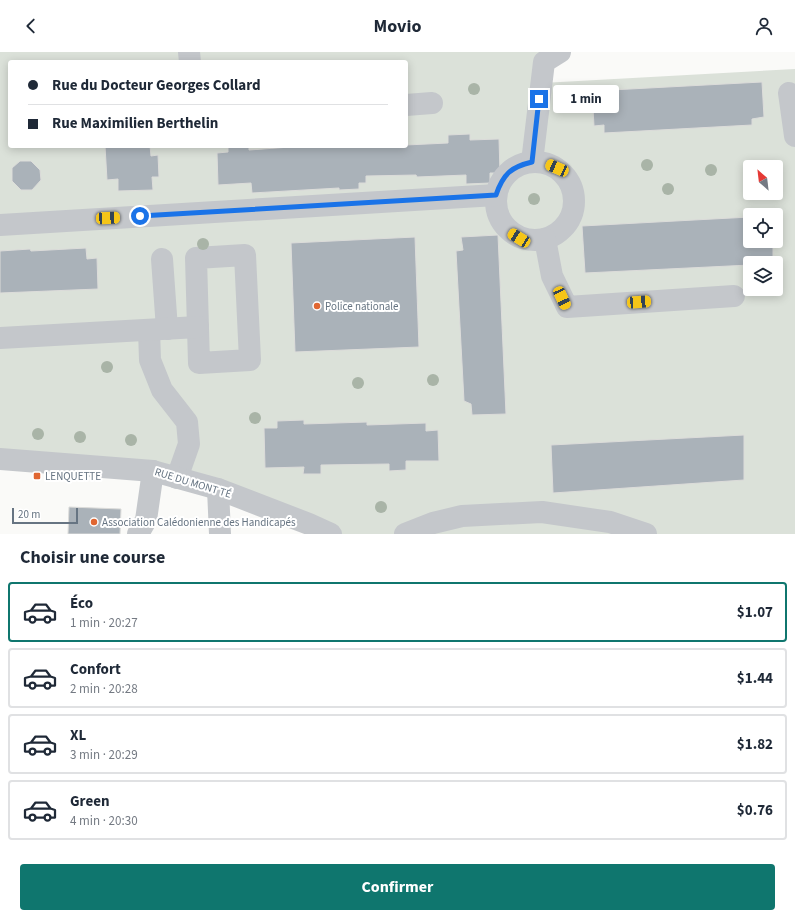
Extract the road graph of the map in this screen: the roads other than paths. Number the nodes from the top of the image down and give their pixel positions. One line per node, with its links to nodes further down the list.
1 (560, 52): 6 (street)
2 (789, 92): 5 (street)
3 (432, 103): 4 (street)
4 (408, 105)
5 (795, 136)
6 (532, 162): 7 (street); 9 (street)
7 (496, 195): 8 (street); 9 (street)
8 (0, 225)
9 (545, 239): 11 (street)
10 (162, 259): 13 (street)
11 (734, 296)
12 (198, 327): 12 (street); 13 (street)
13 (158, 329): 14 (street); 17 (street)
14 (0, 338)
15 (0, 460): 16 (street, RUE DU MONT TÉ)
16 (153, 471): 17 (street, RUE DU MONT TÉ); 19 (street)
17 (177, 478): 18 (street, RUE DU MONT TÉ)
18 (218, 489): 20 (street); 21 (street, RUE DU MONT TÉ)
19 (138, 534)
20 (220, 534)
21 (331, 534)
22 (406, 534): 23 (street)
23 (646, 534)

